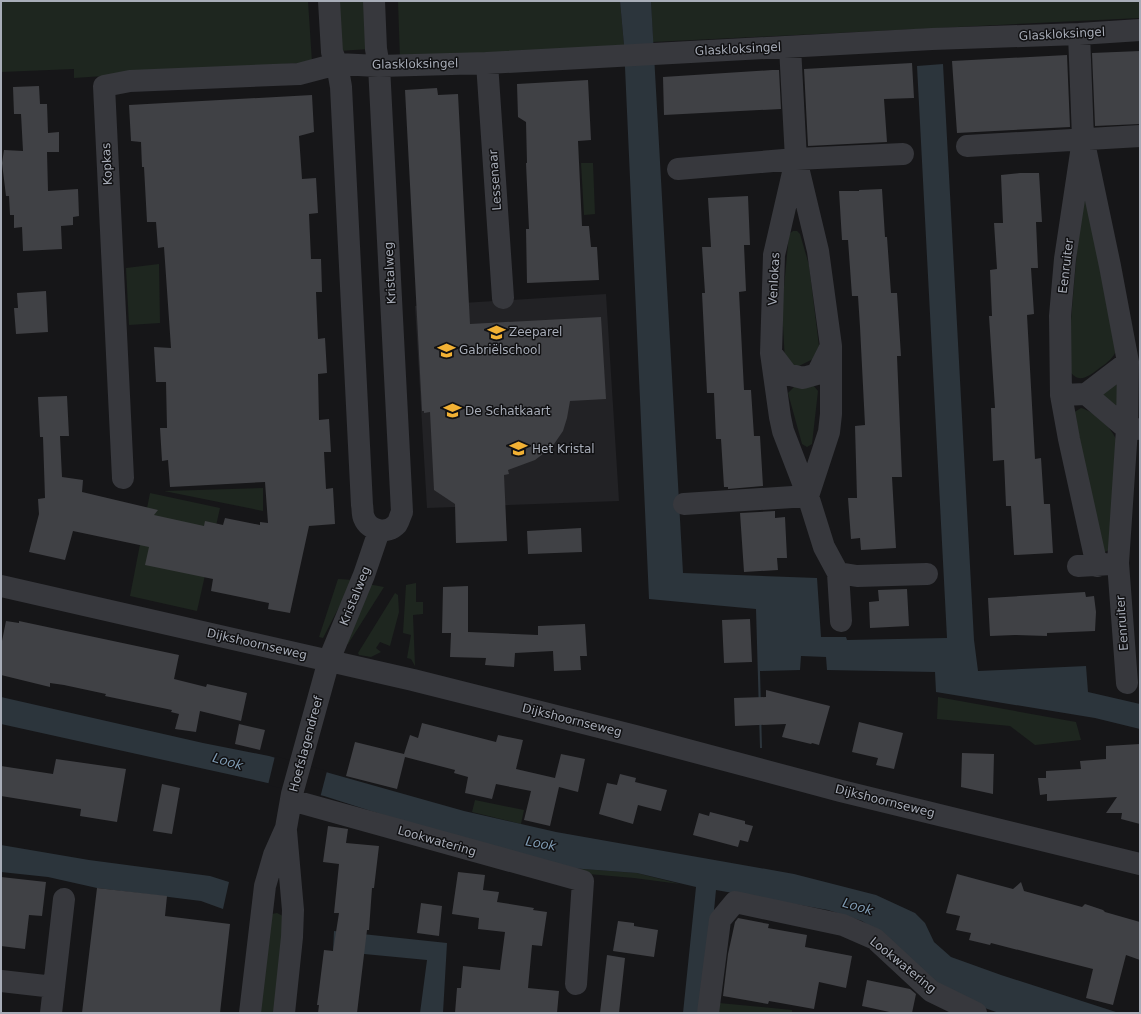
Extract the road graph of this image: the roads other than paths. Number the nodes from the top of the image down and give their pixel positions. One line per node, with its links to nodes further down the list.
1 (329, 1): 7 (street)
2 (374, 1): 6 (street, Kristalweg)
3 (1140, 30): 4 (street, Glaskloksingel)
4 (1079, 34): 5 (street, Glaskloksingel); 10 (street, Eenruiter)
5 (790, 46): 8 (street, Glaskloksingel); 13 (street, Venlokas)
6 (378, 57): 7 (street, Glaskloksingel); 8 (street, Glaskloksingel); 25 (street, Kristalweg)
7 (335, 58): 22 (street, Kopkas); 25 (street)
8 (487, 63): 15 (street, Lessenaar)
9 (1140, 136): 10 (street)
10 (1083, 138): 11 (street); 18 (street, Eenruiter); 20 (street, Eenruiter)
11 (967, 146)
12 (903, 154): 13 (street)
13 (796, 159): 14 (street); 16 (street, Venlokas); 17 (street, Venlokas)
14 (678, 168)
15 (503, 298)
16 (831, 346): 17 (street); 23 (street, Venlokas)
17 (771, 353): 23 (street, Venlokas)
18 (1128, 362): 19 (street); 21 (street, Eenruiter)
19 (1086, 394): 20 (street); 21 (street)
20 (1061, 395): 26 (street, Eenruiter)
21 (1133, 429): 26 (street, Eenruiter)
22 (123, 478)
23 (808, 496): 24 (street); 27 (street, Venlokas)
24 (684, 504)
25 (379, 531): 31 (street, Kristalweg)
26 (1118, 563): 32 (street, Eenruiter)
27 (838, 573): 28 (street); 30 (street, Venlokas)
28 (927, 574)
29 (1, 586): 31 (street, Dijkshoornseweg)
30 (841, 621)
31 (329, 660): 33 (street, Hoefslagendreef); 35 (street, Dijkshoornseweg)
32 (1127, 683)
33 (291, 797): 34 (street, Hoefslagendreef); 40 (street, Lookwatering)
34 (286, 828): 37 (street, Hoefslagendreef); 38 (street, Hoefslagendreef)
35 (1140, 864)
36 (64, 899): 41 (street)
37 (262, 910): 38 (street); 43 (street, Hoefslagendreef)
38 (293, 910): 44 (street, Hoefslagendreef)
39 (1, 981): 41 (street)
40 (576, 984)
41 (54, 986): 42 (street)
42 (51, 1013)
43 (250, 1013)
44 (284, 1013)
45 (708, 1013): 46 (street, Lookwatering)
46 (976, 1013)

